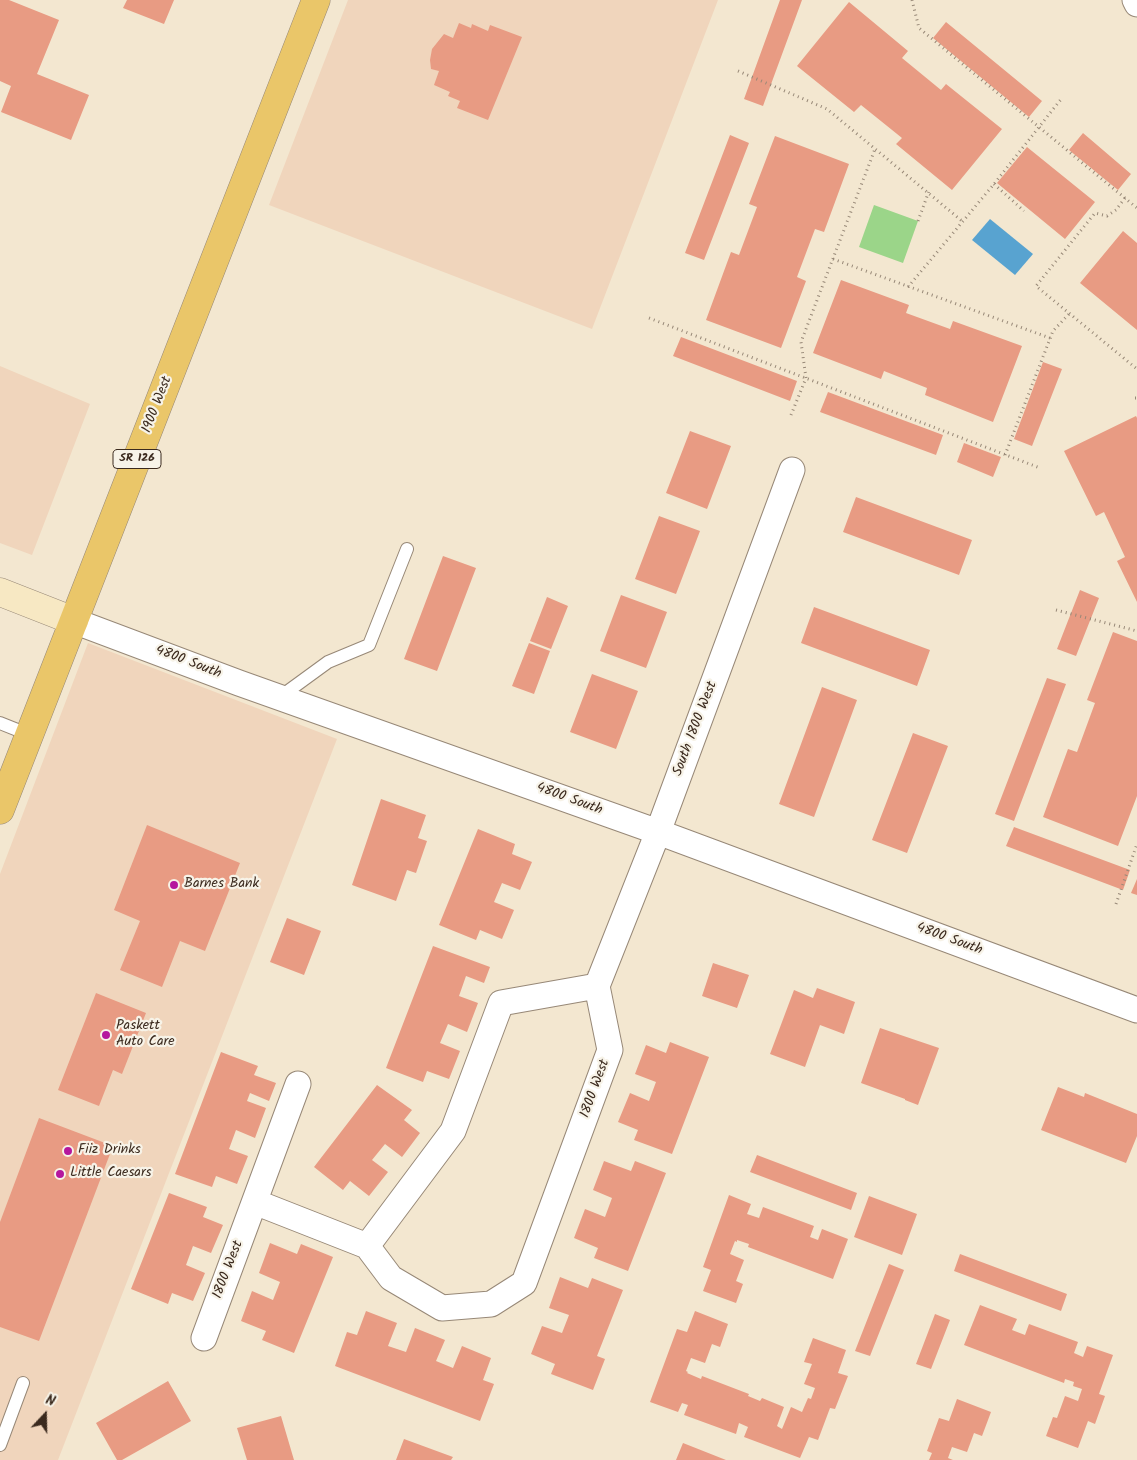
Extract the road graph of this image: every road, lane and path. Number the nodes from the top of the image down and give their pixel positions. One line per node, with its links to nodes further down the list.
1 (316, 0): 30 (main road, 1900 West / SR 126)
2 (912, 0): 7 (path)
3 (1135, 0): 4 (street)
4 (1137, 4)
5 (738, 71): 8 (path)
6 (1062, 98): 7 (path)
7 (1039, 126): 9 (path); 11 (path)
8 (875, 148): 10 (path); 16 (path)
9 (994, 184): 13 (path); 15 (path)
10 (928, 191): 14 (path); 15 (path)
11 (1125, 198): 12 (path); 18 (path)
12 (1137, 208)
13 (1024, 211)
14 (918, 221)
15 (962, 221): 17 (path)
16 (833, 260): 17 (path); 22 (path)
17 (908, 287): 20 (path)
18 (1069, 314): 20 (path); 21 (path)
19 (649, 318): 22 (path)
20 (1050, 338): 24 (path)
21 (1137, 369)
22 (806, 378): 23 (path); 24 (path)
23 (790, 415)
24 (1005, 455): 25 (path)
25 (1040, 468)
26 (792, 470): 36 (street, South 1800 West)
27 (406, 548): 32 (lane)
28 (0, 592): 30 (main road, 4800 South)
29 (1056, 610): 31 (path)
30 (74, 621): 32 (street, 4800 South); 34 (main road, 1900 West / SR 126)
31 (1137, 631)
32 (280, 697): 36 (street, 4800 South)
33 (0, 723): 34 (lane)
34 (30, 734): 35 (main road, 1900 West / SR 126)
35 (0, 810)
36 (658, 832): 39 (street, South 1800 West); 40 (street, 4800 South)
37 (1137, 844): 38 (path)
38 (1116, 904)
39 (597, 986): 43 (street); 43 (street, 1800 West)
40 (1137, 1010)
41 (298, 1084): 42 (street, 1800 West)
42 (255, 1202): 43 (street); 44 (street, 1800 West)
43 (367, 1246)
44 (204, 1338)
45 (23, 1383): 46 (lane)
46 (0, 1445)

